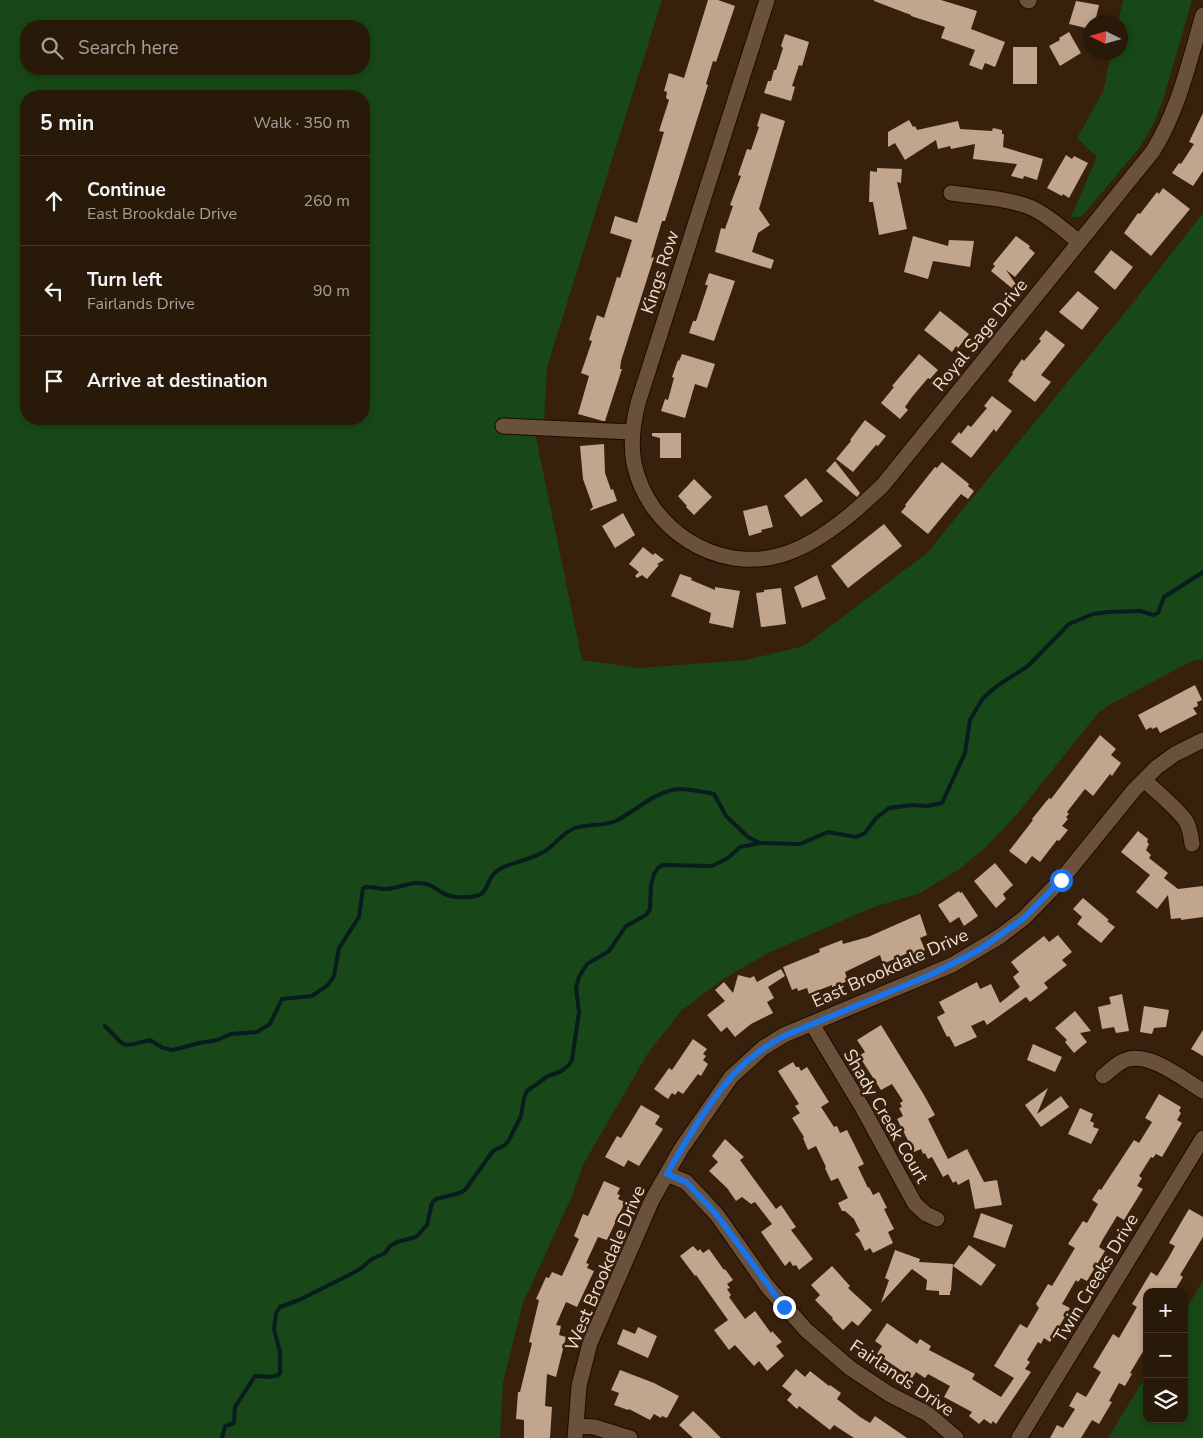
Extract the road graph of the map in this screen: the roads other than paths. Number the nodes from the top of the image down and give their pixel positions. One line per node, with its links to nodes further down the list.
1 (767, 0): 6 (street, Kings Row)
2 (1203, 15): 4 (street, Royal Sage Drive)
3 (951, 193): 4 (street)
4 (1080, 242): 7 (street, Royal Sage Drive)
5 (503, 426): 6 (street)
6 (632, 432): 7 (street, Kings Row)
7 (690, 542)
8 (1203, 740): 9 (street, East Brookdale Drive)
9 (1144, 780): 10 (street); 11 (street, East Brookdale Drive)
10 (1192, 844)
11 (812, 1024): 15 (street, East Brookdale Drive); 16 (street, Shady Creek Court)
12 (1104, 1076): 13 (street)
13 (1203, 1091)
14 (1203, 1138): 20 (street, Twin Creeks Drive)
15 (667, 1174): 17 (street, West Brookdale Drive); 19 (street, Fairlands Drive)
16 (937, 1219)
17 (575, 1432): 18 (street)
18 (630, 1438)
19 (956, 1438)
20 (1019, 1438)

